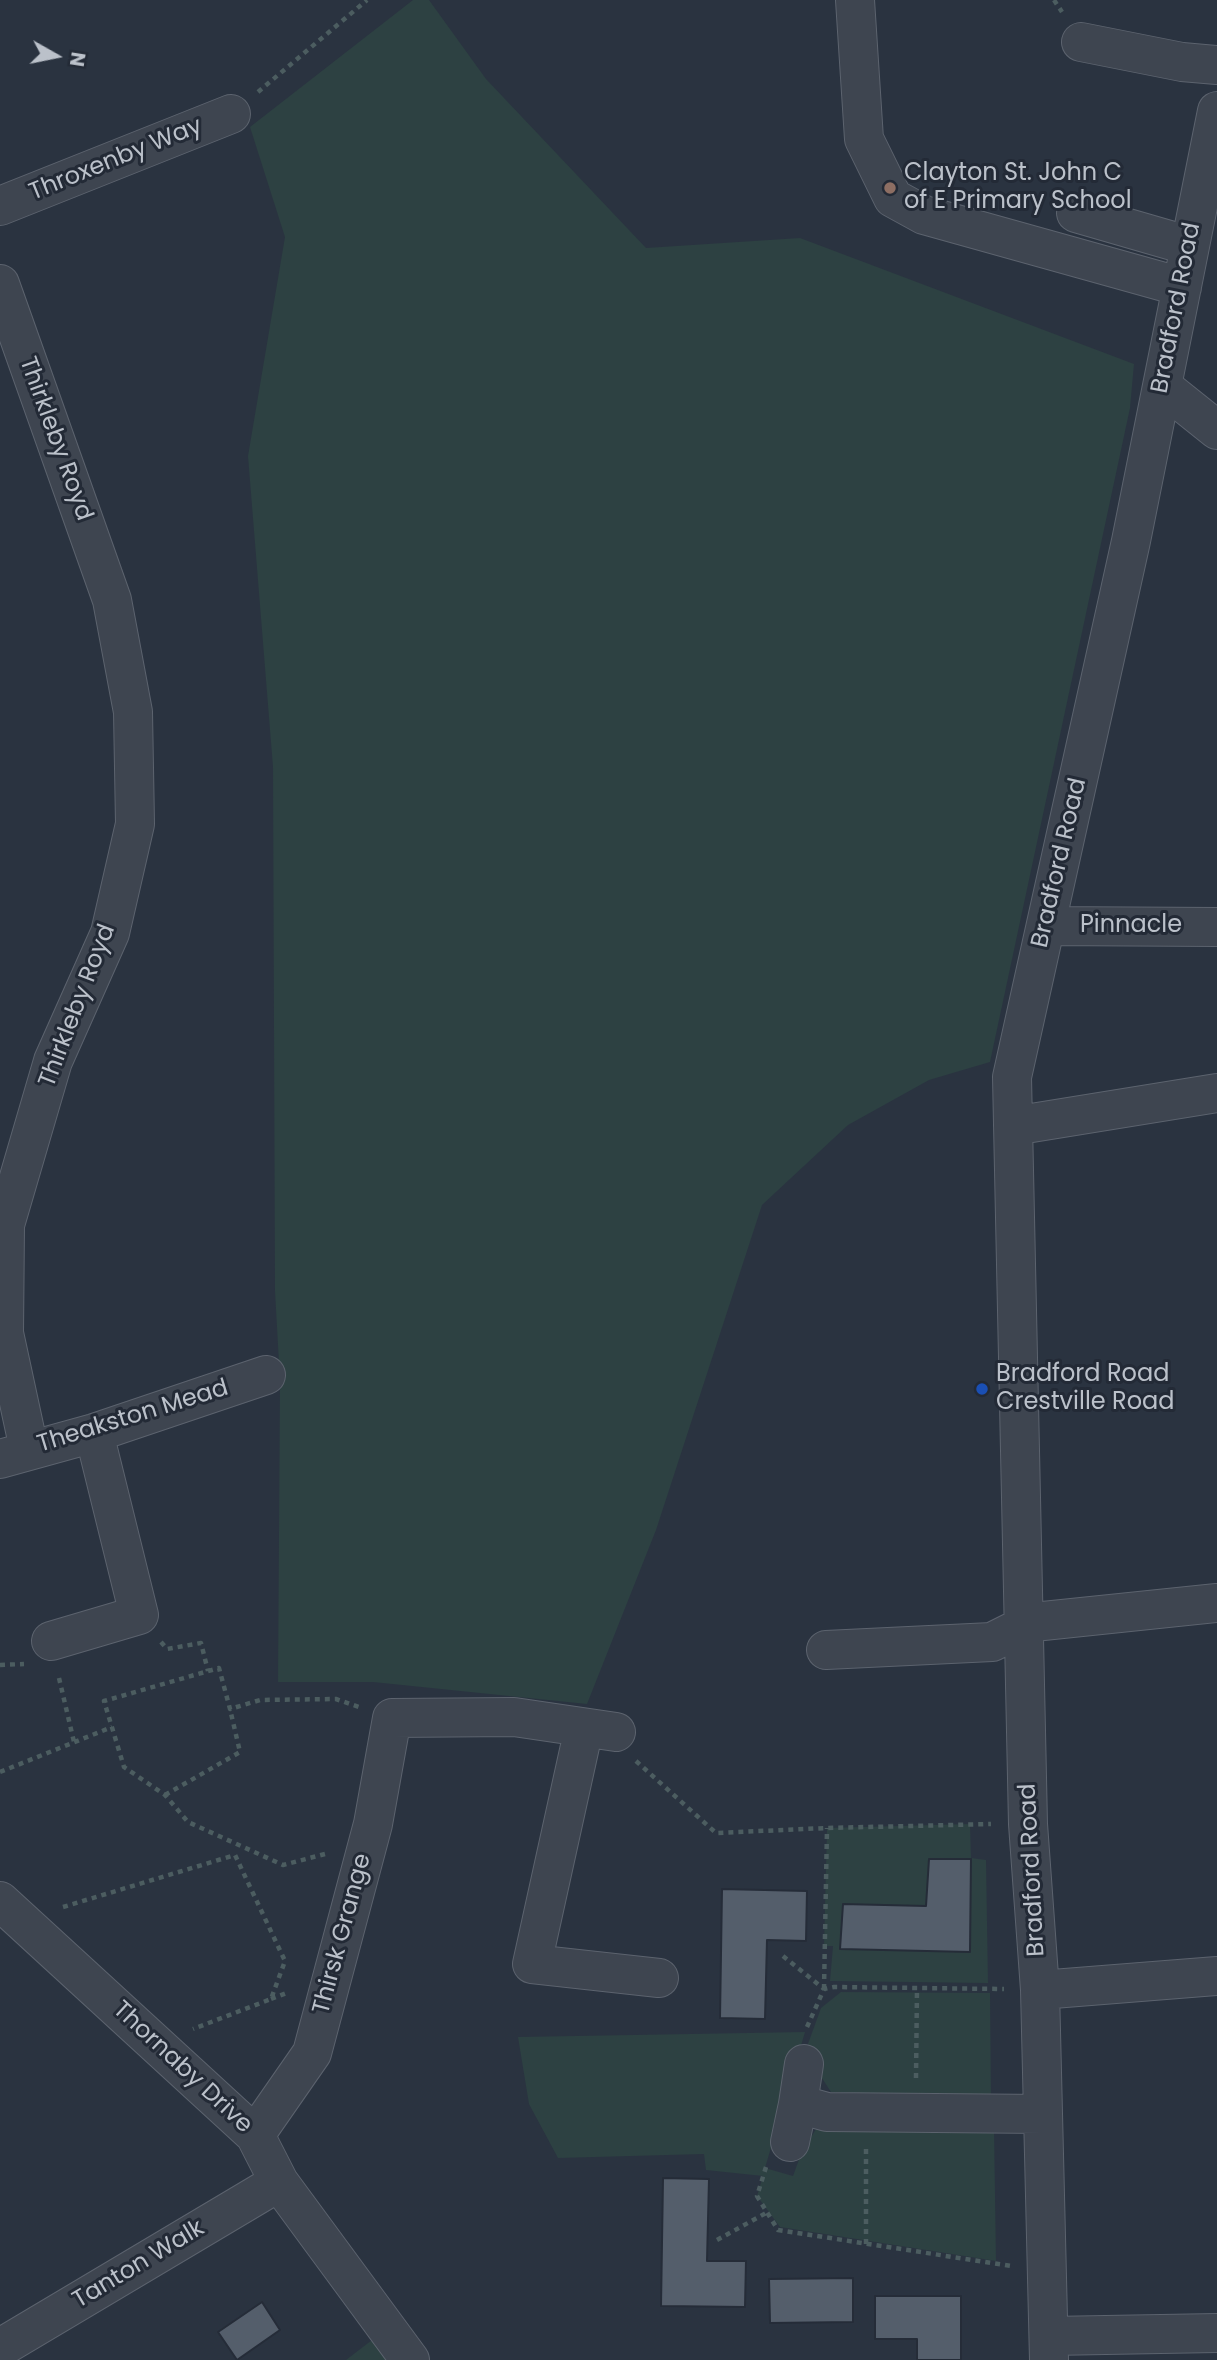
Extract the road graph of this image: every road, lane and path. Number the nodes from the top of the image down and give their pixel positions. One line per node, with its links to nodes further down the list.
1 (367, 0): 6 (path)
2 (855, 0): 11 (street)
3 (1081, 43): 4 (street)
4 (1217, 65)
5 (1217, 111): 9 (street, Bradford Road)
6 (232, 114): 7 (street, Throxenby Way)
7 (0, 206)
8 (1076, 213): 9 (street)
9 (1190, 246): 11 (street, Bradford Road)
10 (0, 284): 20 (street, Thirkleby Royd)
11 (1182, 287): 12 (street, Bradford Road)
12 (1162, 386): 13 (street); 14 (street, Bradford Road)
13 (1217, 430)
14 (1046, 926): 15 (street, Pinnacle); 17 (street, Bradford Road)
15 (1217, 927)
16 (1217, 1093): 17 (street)
17 (1013, 1126): 23 (street, Bradford Road)
18 (266, 1375): 19 (street, Theakston Mead)
19 (93, 1433): 20 (street, Theakston Mead); 22 (street)
20 (14, 1454)
21 (1217, 1602): 23 (street)
22 (139, 1615): 24 (street); 26 (path)
23 (1024, 1625): 25 (street); 44 (street, Bradford Road)
24 (51, 1641)
25 (826, 1650)
26 (208, 1671): 27 (path); 29 (path)
27 (230, 1709): 28 (path); 32 (path)
28 (392, 1718): 30 (street); 37 (street, Thirsk Grange)
29 (112, 1727): 31 (path); 32 (path)
30 (600, 1730): 34 (path); 42 (street)
31 (0, 1772)
32 (165, 1795): 35 (path)
33 (952, 1825): 34 (path)
34 (827, 1828): 40 (path)
35 (232, 1842): 36 (path); 37 (path)
36 (235, 1854): 39 (path); 45 (path)
37 (364, 1858): 51 (street, Thirsk Grange)
38 (0, 1900): 39 (street, Thornaby Drive)
39 (28, 1926): 45 (street, Thornaby Drive)
40 (783, 1956)
41 (1217, 1976): 44 (street)
42 (659, 1978)
43 (917, 1987): 49 (path)
44 (1040, 1990): 50 (street, Bradford Road)
45 (156, 2044): 51 (street, Thornaby Drive)
46 (804, 2064): 47 (street)
47 (798, 2104): 48 (street); 52 (street)
48 (867, 2112): 49 (street); 56 (path)
49 (916, 2113): 50 (street)
50 (1043, 2114): 59 (street, Bradford Road)
51 (255, 2135): 53 (street, Thornaby Drive)
52 (790, 2143)
53 (279, 2182): 58 (street, Tanton Walk); 60 (street, Thornaby Drive)
54 (766, 2213): 55 (path)
55 (717, 2240)
56 (866, 2244)
57 (1217, 2333): 59 (street)
58 (0, 2348)
59 (1050, 2348)
60 (410, 2360)

